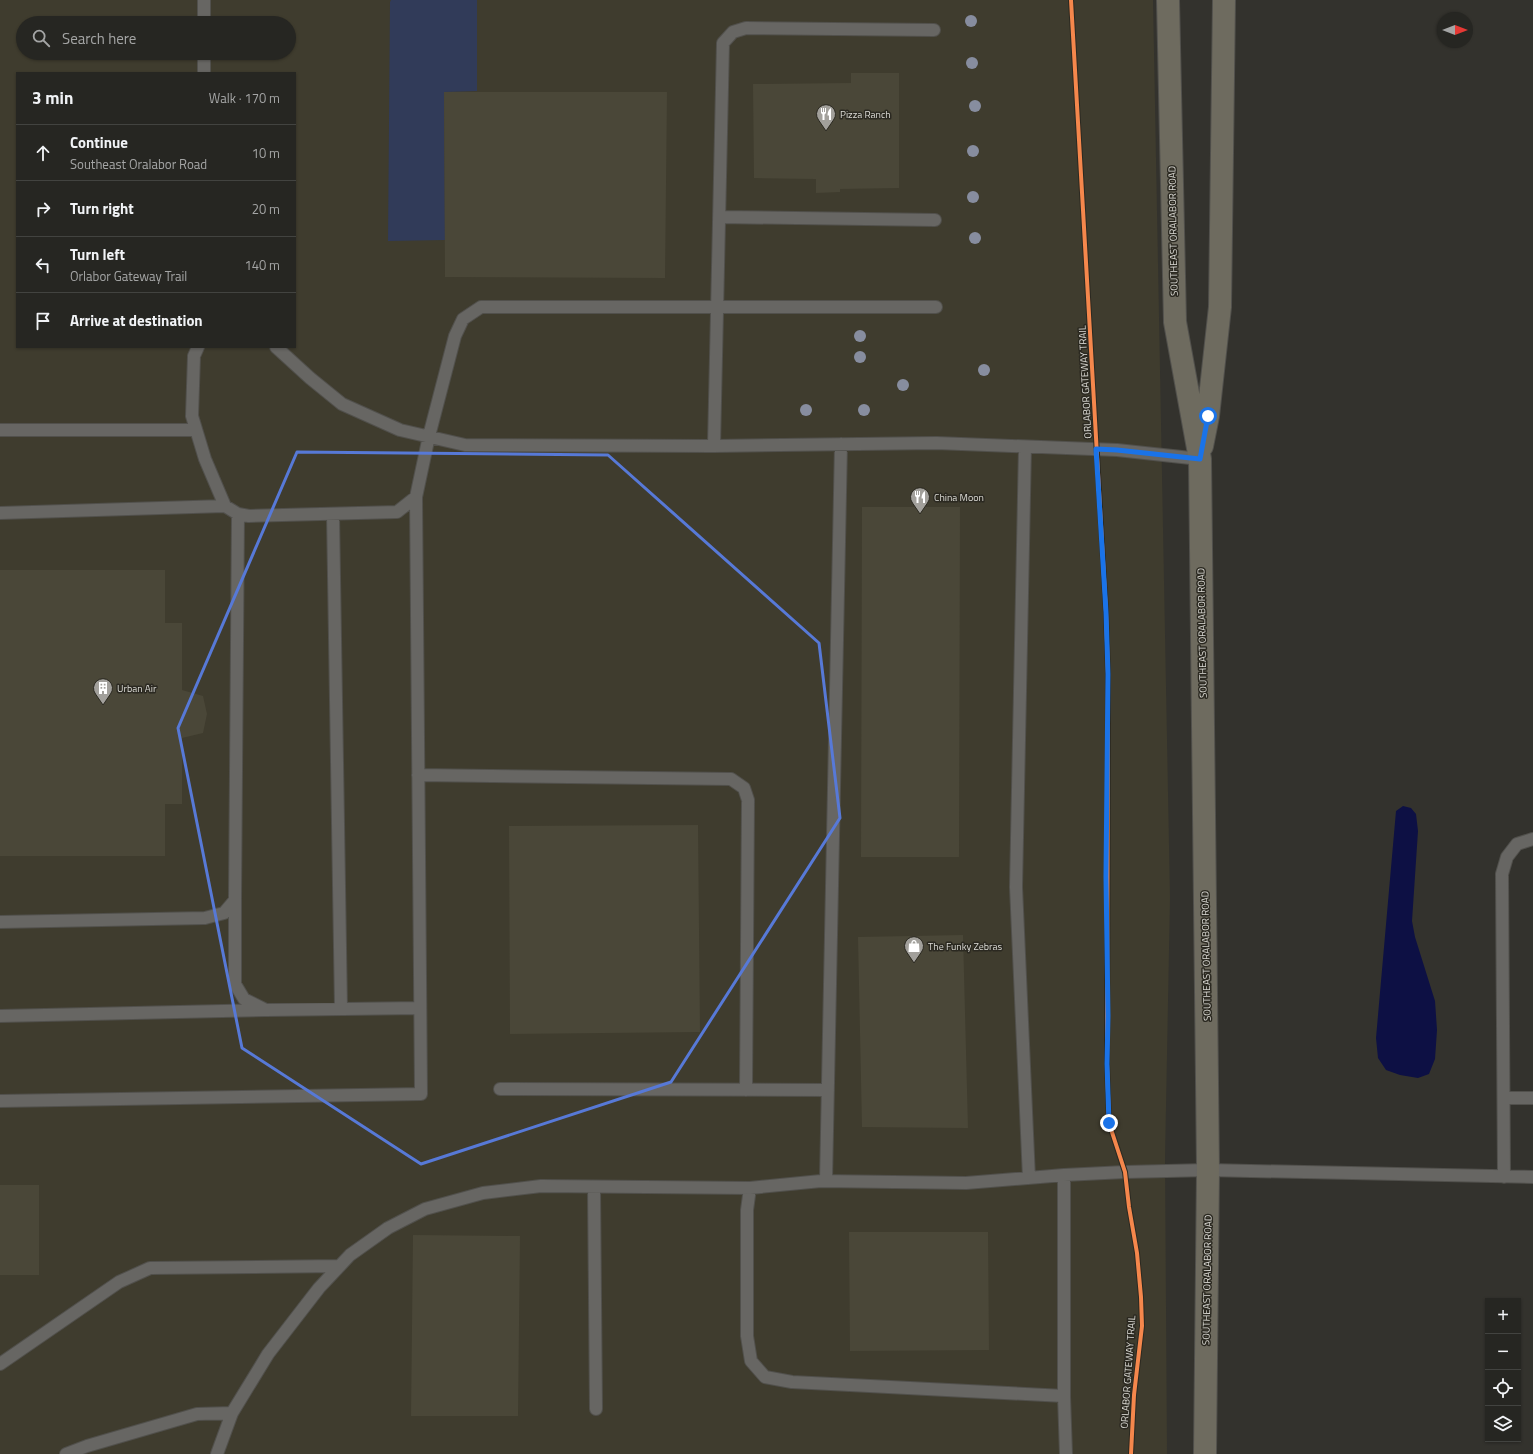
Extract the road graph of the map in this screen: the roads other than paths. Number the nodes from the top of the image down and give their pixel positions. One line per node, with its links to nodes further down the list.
1 (204, 0): 4 (lane)
2 (1168, 0): 20 (main road, SOUTHEAST ORALABOR ROAD)
3 (1224, 0): 20 (main road, SOUTHEAST ORALABOR ROAD)
4 (204, 16)
5 (934, 30): 8 (lane)
6 (204, 60): 7 (lane)
7 (204, 72)
8 (719, 217): 9 (lane); 10 (lane)
9 (935, 220)
10 (717, 307): 11 (lane); 16 (lane); 18 (lane)
11 (936, 308)
12 (198, 348): 15 (lane)
13 (277, 348): 16 (lane)
14 (0, 430): 15 (lane)
15 (196, 430): 22 (lane)
16 (429, 436): 18 (lane); 21 (lane)
17 (841, 444): 18 (lane); 19 (lane); 36 (lane)
18 (714, 446)
19 (1025, 447): 20 (lane); 44 (lane)
20 (1200, 459): 40 (main road, SOUTHEAST ORALABOR ROAD)
21 (416, 497): 25 (lane); 26 (lane)
22 (225, 506): 23 (lane); 24 (lane)
23 (0, 513)
24 (238, 514): 25 (lane); 28 (lane)
25 (333, 514): 31 (lane)
26 (418, 775): 30 (lane); 35 (lane)
27 (1533, 839): 37 (lane)
28 (236, 900): 29 (lane); 32 (lane)
29 (0, 922)
30 (420, 1008): 31 (lane); 39 (lane)
31 (341, 1009): 32 (lane)
32 (266, 1010): 33 (lane)
33 (0, 1016)
34 (500, 1089): 35 (lane)
35 (746, 1090): 36 (lane)
36 (828, 1090): 45 (lane)
37 (1504, 1098): 38 (lane); 42 (lane)
38 (1533, 1098)
39 (0, 1101)
40 (1208, 1170): 41 (lane); 42 (lane); 56 (main road, SOUTHEAST ORALABOR ROAD)
41 (1064, 1175): 44 (lane); 50 (lane)
42 (1504, 1177): 43 (lane)
43 (1533, 1177)
44 (1029, 1178): 45 (lane)
45 (826, 1181): 47 (lane)
46 (594, 1187): 47 (lane); 48 (lane); 51 (lane)
47 (750, 1188): 50 (lane)
48 (339, 1266): 49 (lane); 52 (lane)
49 (0, 1364)
50 (1064, 1396): 55 (lane)
51 (596, 1408)
52 (232, 1413): 53 (lane); 54 (lane)
53 (66, 1454)
54 (217, 1454)
55 (1066, 1454)
56 (1206, 1454)

